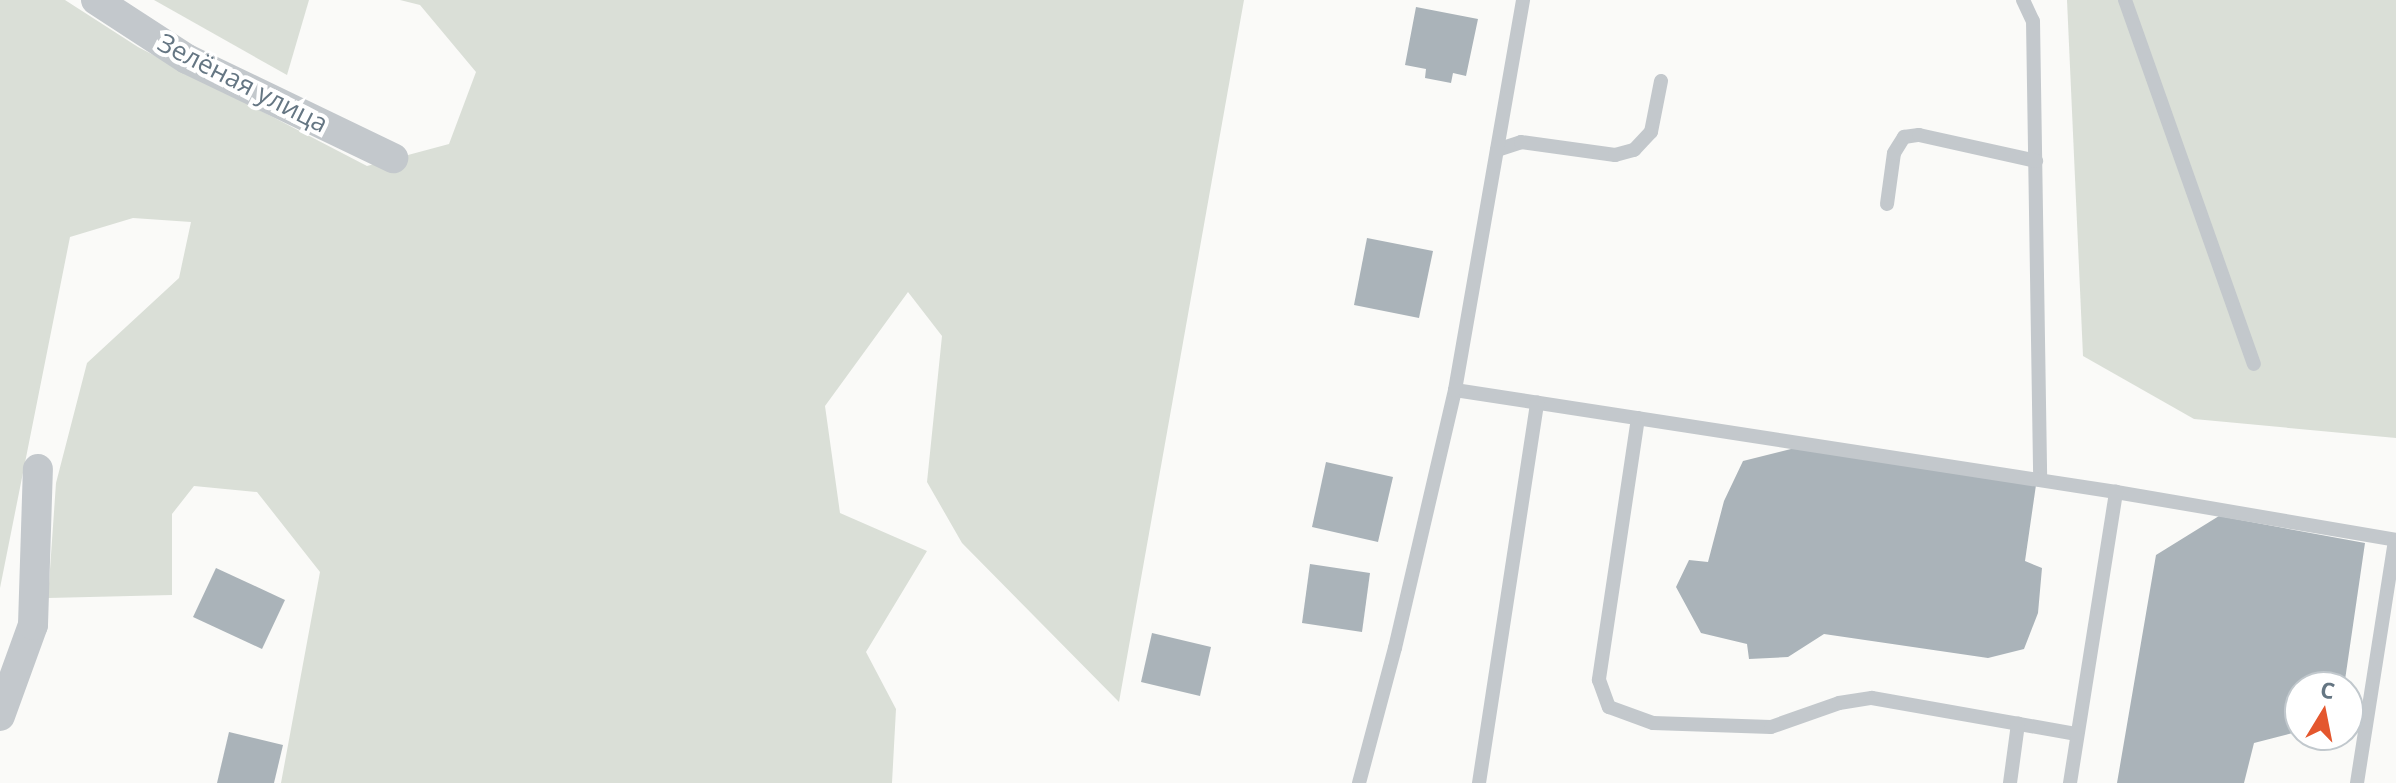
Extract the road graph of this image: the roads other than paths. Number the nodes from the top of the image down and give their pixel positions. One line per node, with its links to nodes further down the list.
1 (96, 0): 7 (street, Зелёная улица)
2 (1523, 0): 6 (lane)
3 (2023, 0): 8 (lane)
4 (2125, 0): 10 (lane)
5 (1661, 81): 6 (lane)
6 (1497, 150): 11 (lane)
7 (393, 158)
8 (2036, 161): 9 (lane); 15 (lane)
9 (1887, 204)
10 (2254, 364)
11 (1455, 390): 12 (lane); 21 (lane)
12 (1537, 402): 13 (lane); 22 (lane)
13 (1638, 418): 15 (lane); 19 (lane)
14 (38, 469): 18 (street)
15 (2040, 480): 16 (lane)
16 (2116, 492): 17 (lane); 20 (lane)
17 (2396, 540): 25 (lane)
18 (0, 716)
19 (2018, 724): 20 (lane); 23 (lane)
20 (2077, 734): 24 (lane)
21 (1359, 783)
22 (1479, 783)
23 (2010, 783)
24 (2070, 783)
25 (2357, 783)

